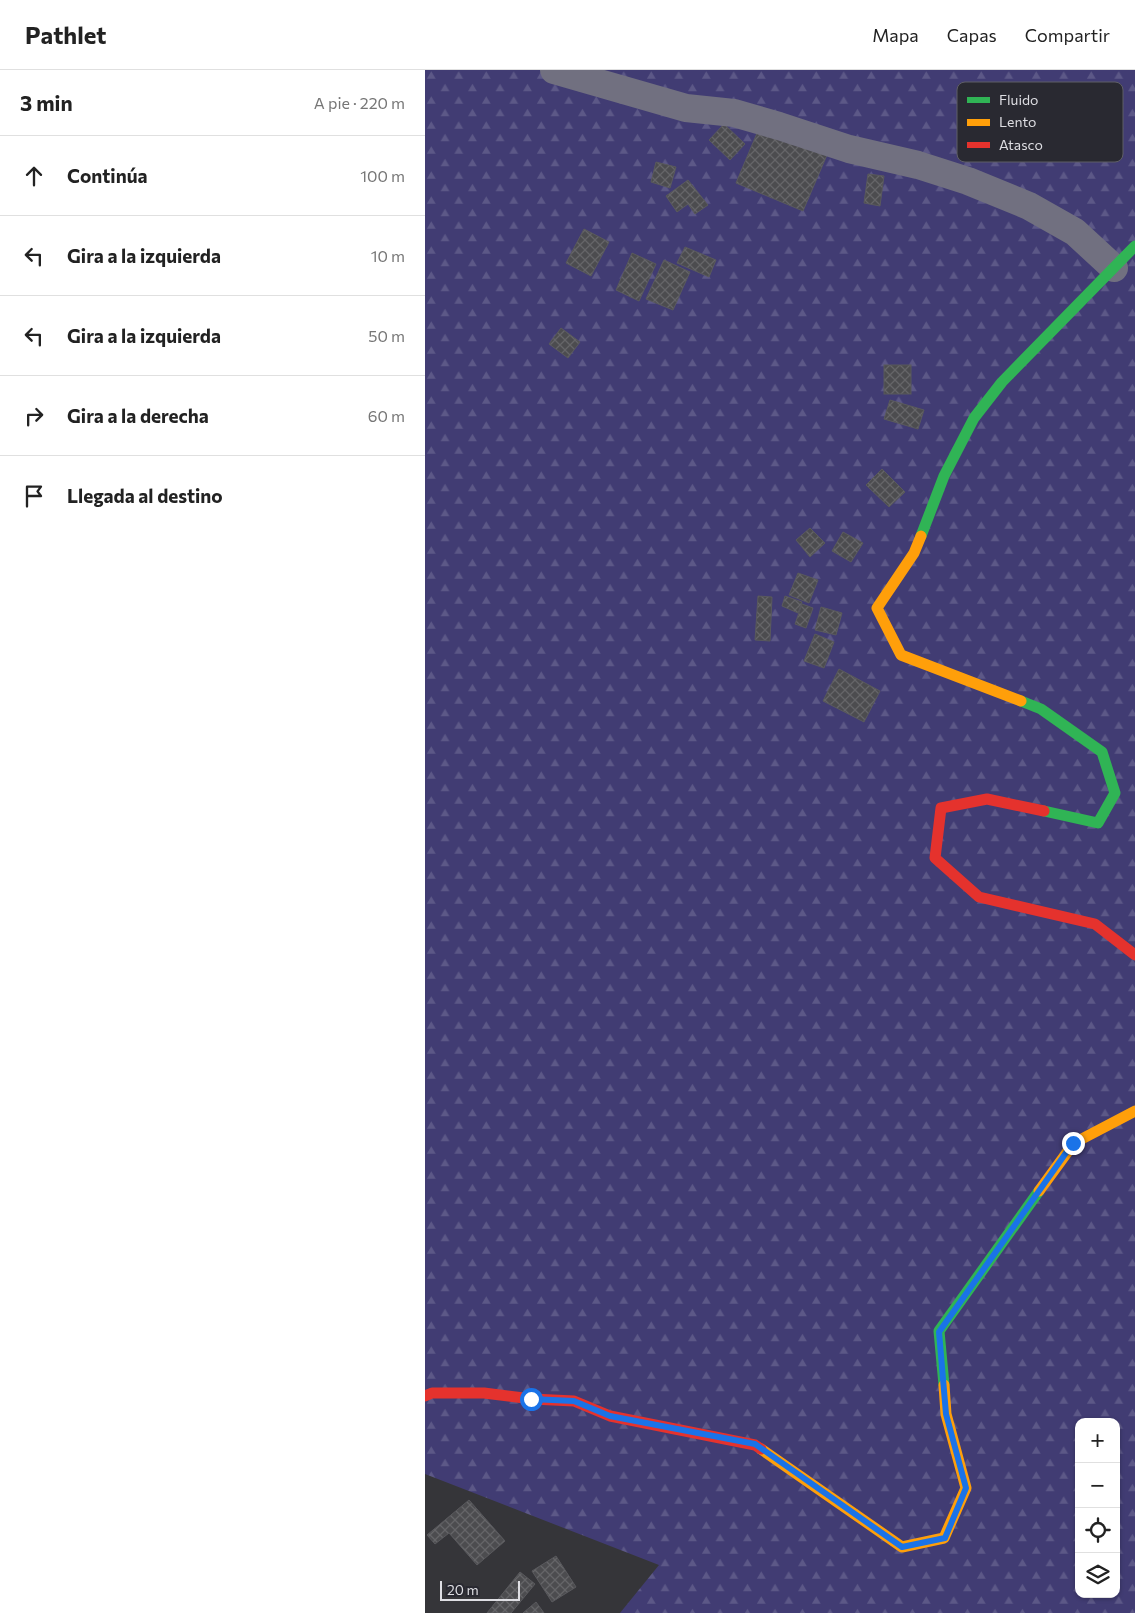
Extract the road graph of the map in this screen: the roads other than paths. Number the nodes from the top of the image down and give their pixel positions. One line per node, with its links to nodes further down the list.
1 (554, 70): 3 (street)
2 (1135, 246): 3 (street)
3 (1114, 268): 4 (street)
4 (1135, 955)
5 (1135, 1111): 6 (street)
6 (425, 1396)

